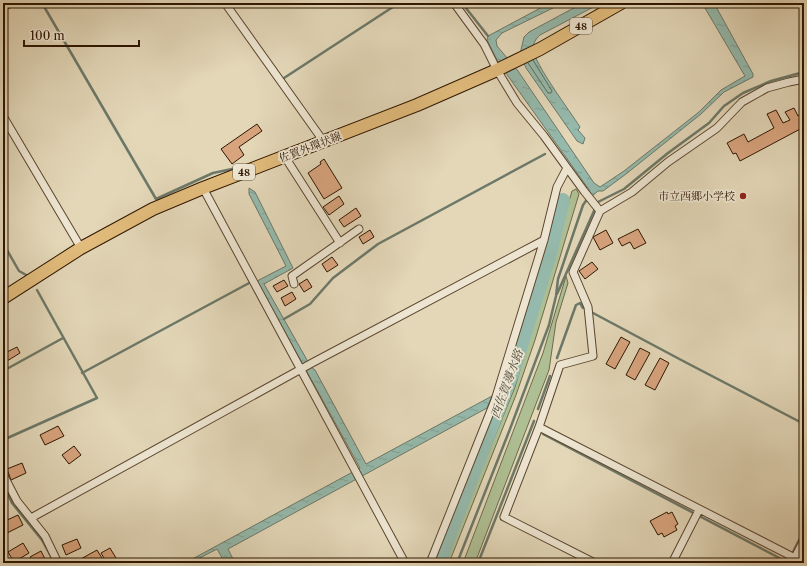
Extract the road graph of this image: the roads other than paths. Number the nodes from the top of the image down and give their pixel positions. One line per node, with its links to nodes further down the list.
1 (11, 3): 5 (street)
2 (225, 3): 9 (street)
3 (454, 3): 6 (street)
4 (621, 3): 6 (main road, 佐賀外環状線 / 48)
5 (3, 7)
6 (497, 70): 9 (main road, 佐賀外環状線 / 48); 11 (street)
7 (804, 79): 13 (street)
8 (3, 116): 17 (street)
9 (324, 142): 10 (main road, 佐賀外環状線 / 48)
10 (284, 157): 12 (main road, 佐賀外環状線 / 48); 16 (street)
11 (567, 168): 13 (street); 15 (street)
12 (203, 188): 17 (main road, 佐賀外環状線 / 48); 20 (street)
13 (600, 211): 21 (street)
14 (359, 229): 16 (street)
15 (544, 240): 20 (street); 29 (street)
16 (340, 243): 18 (street)
17 (81, 248): 19 (main road, 佐賀外環状線 / 48)
18 (294, 284)
19 (3, 298)
20 (301, 369): 24 (street); 28 (street)
21 (539, 427): 23 (street); 30 (street)
22 (3, 474): 24 (street)
23 (699, 510): 26 (street); 31 (street)
24 (31, 518): 27 (street)
25 (804, 540): 26 (street)
26 (793, 561)
27 (58, 563)
28 (405, 563)
29 (430, 563)
30 (595, 563)
31 (672, 563)

